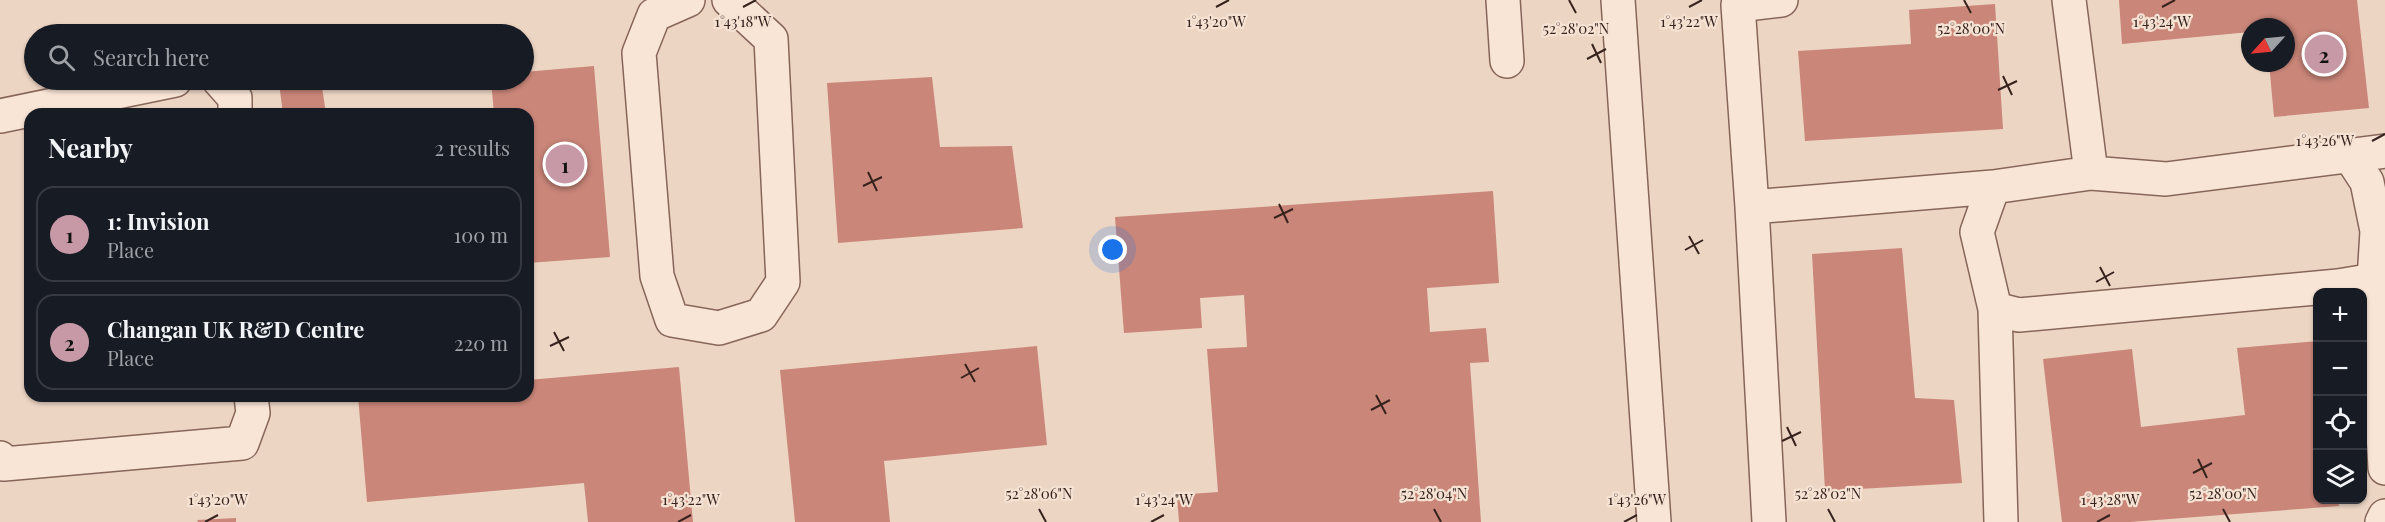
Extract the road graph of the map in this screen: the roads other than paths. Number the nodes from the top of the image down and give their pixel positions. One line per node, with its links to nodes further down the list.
1 (688, 0): 2 (lane)
2 (729, 0)
3 (1503, 0): 7 (lane)
4 (1618, 0): 25 (lane)
5 (1781, 0): 18 (lane)
6 (2069, 0): 16 (lane)
7 (1506, 61)
8 (126, 90): 10 (lane)
9 (228, 90): 11 (lane)
10 (39, 108)
11 (235, 108)
12 (24, 111): 13 (lane)
13 (0, 116)
14 (2385, 151): 15 (lane)
15 (2350, 156): 16 (lane); 19 (lane)
16 (2091, 173): 17 (lane)
17 (1993, 187): 18 (lane); 20 (lane)
18 (1752, 207): 26 (lane)
19 (2374, 280): 20 (lane); 23 (lane)
20 (1995, 309): 27 (lane)
21 (252, 402): 22 (lane)
22 (0, 458)
23 (2385, 468)
24 (2385, 516): 28 (lane)
25 (1654, 522)
26 (1768, 522)
27 (2001, 522)
28 (2382, 522)

